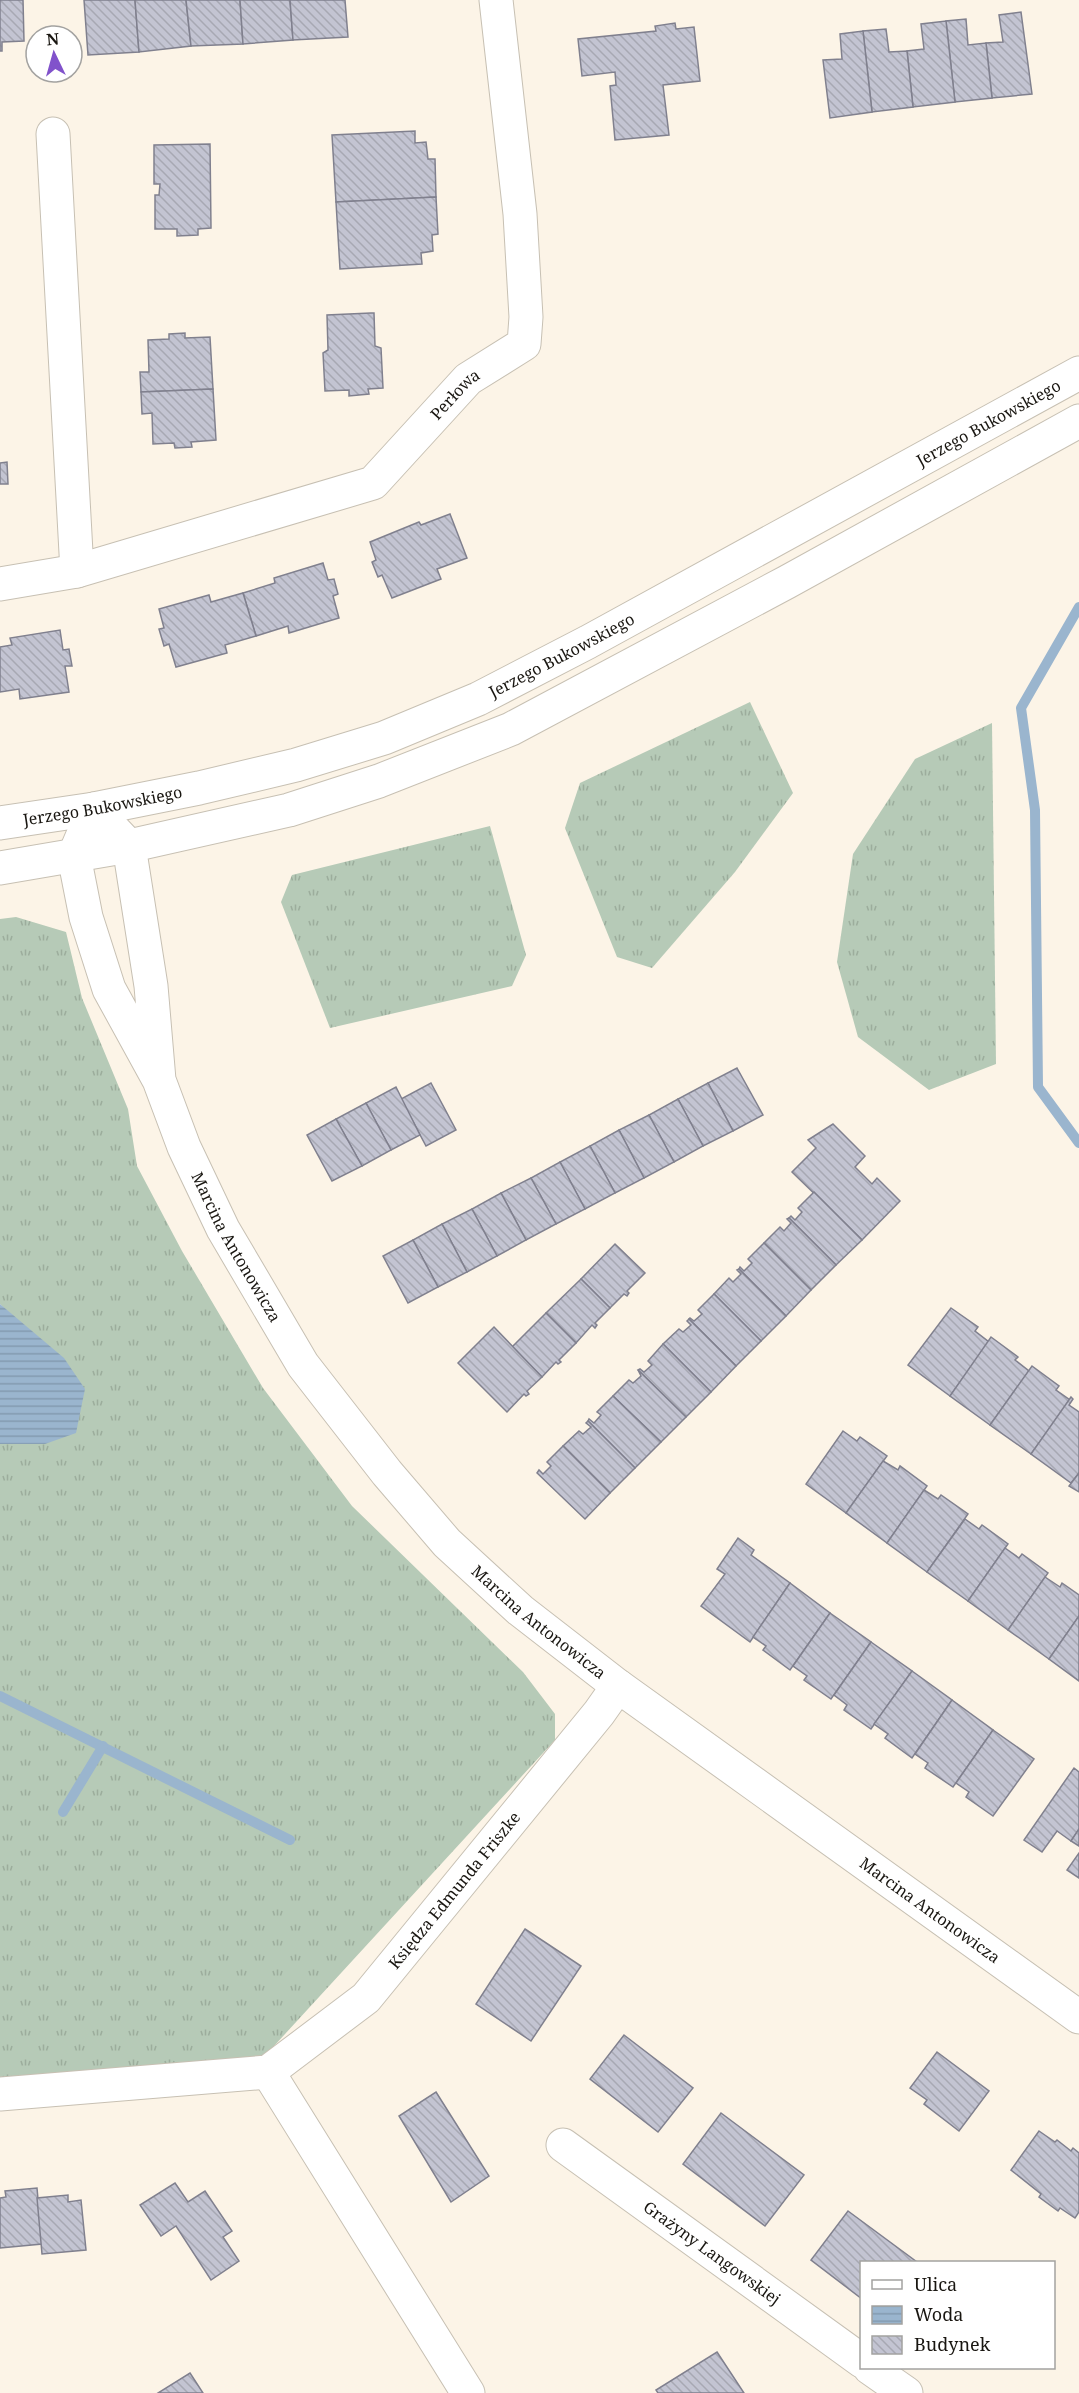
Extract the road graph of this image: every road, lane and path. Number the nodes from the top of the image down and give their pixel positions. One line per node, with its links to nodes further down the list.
1 (495, 0): 5 (street, Perłowa)
2 (52, 134): 5 (street)
3 (1079, 373): 7 (street, Jerzego Bukowskiego)
4 (1079, 421): 9 (street)
5 (77, 571): 6 (street, Perłowa)
6 (0, 584)
7 (94, 809): 8 (street, Jerzego Bukowskiego); 9 (street); 10 (street)
8 (0, 823)
9 (129, 846): 10 (street); 12 (street, Marcina Antonowicza)
10 (74, 856): 11 (street); 12 (street, Marcina Antonowicza)
11 (0, 868)
12 (159, 1080): 13 (street, Marcina Antonowicza)
13 (618, 1686): 14 (street, Marcina Antonowicza); 15 (street, Księdza Edmunda Friszke)
14 (1079, 2018)
15 (268, 2072): 16 (street); 20 (street)
16 (0, 2094)
17 (563, 2145): 18 (street, Grażyny Langowskiej)
18 (860, 2360)
19 (873, 2369): 21 (street)
20 (468, 2393)
21 (906, 2393)

